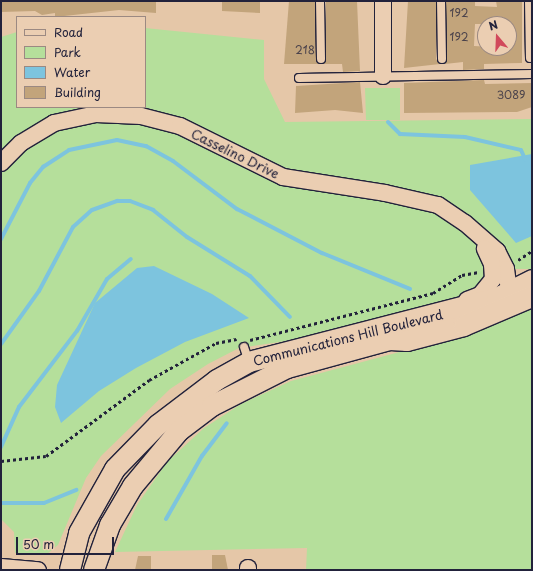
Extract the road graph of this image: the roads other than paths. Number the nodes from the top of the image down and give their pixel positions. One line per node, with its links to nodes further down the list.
1 (320, 1): 6 (lane)
2 (383, 1): 9 (street)
3 (441, 1): 7 (lane)
4 (529, 1): 5 (lane)
5 (530, 58)
6 (321, 59)
7 (442, 60)
8 (532, 74): 9 (lane)
9 (383, 76): 10 (lane)
10 (299, 78)
11 (1, 163): 12 (street, Casselino Drive)
12 (476, 231): 14 (street, Casselino Drive); 16 (street)
13 (532, 280): 14 (street, Communications Hill Boulevard)
14 (509, 291): 16 (street, Communications Hill Boulevard)
15 (532, 297): 16 (street, Communications Hill Boulevard)
16 (383, 334): 19 (street, Communications Hill Boulevard); 20 (street, Communications Hill Boulevard)
17 (1, 567): 18 (street)
18 (38, 570)
19 (70, 570)
20 (94, 570)

